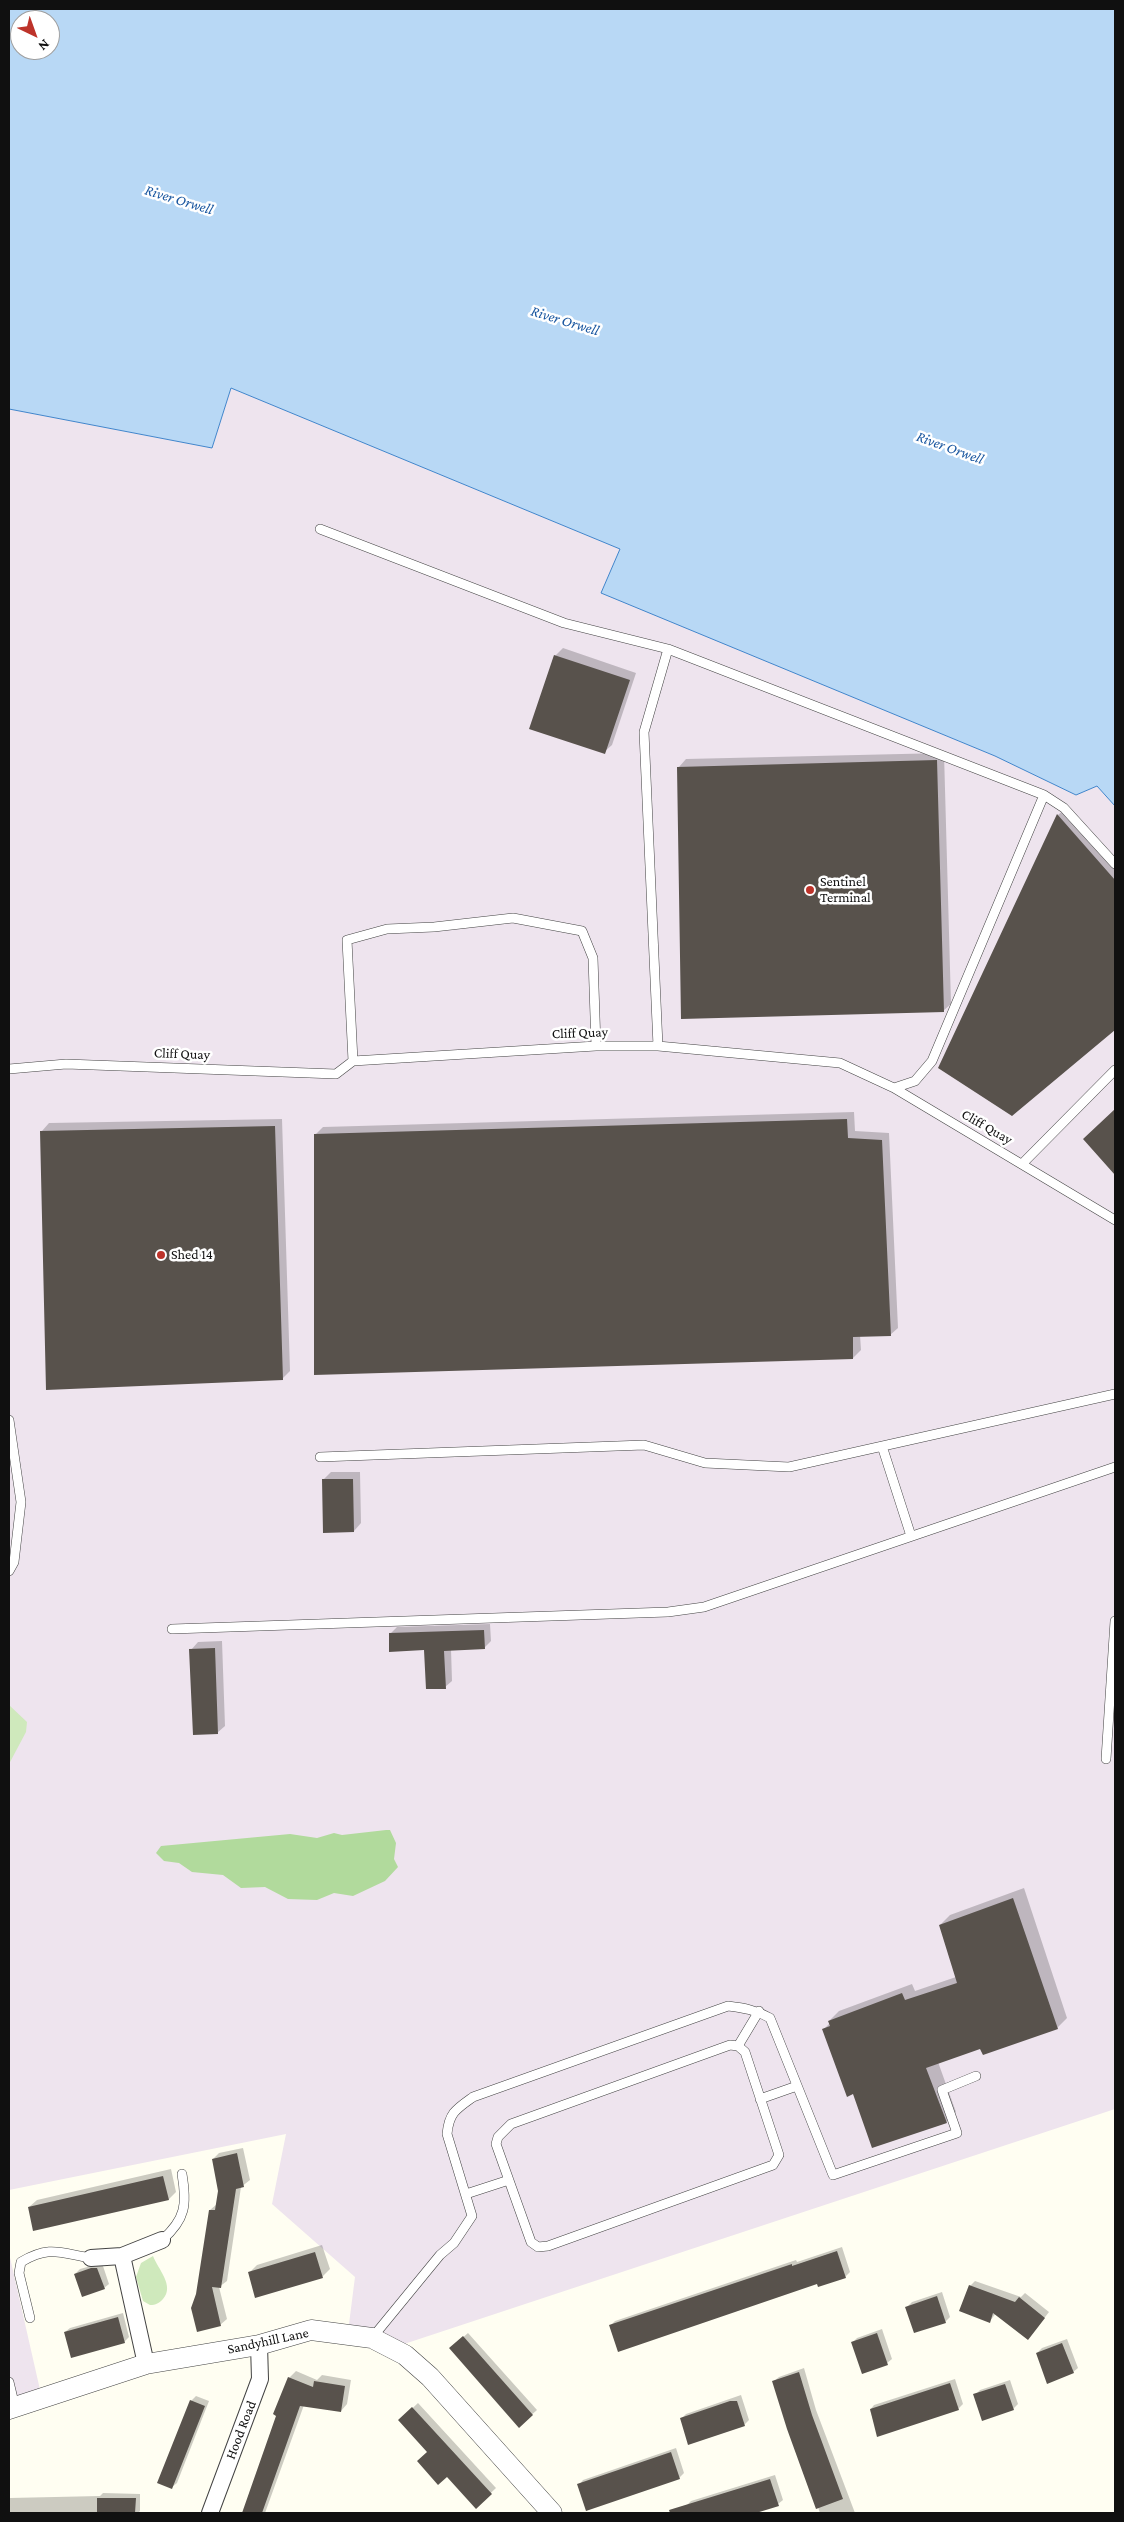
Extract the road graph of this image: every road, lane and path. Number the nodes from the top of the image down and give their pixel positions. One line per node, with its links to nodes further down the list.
1 (320, 529): 2 (lane)
2 (668, 649): 3 (lane); 6 (lane)
3 (1044, 795): 4 (lane); 10 (lane)
4 (1115, 864)
5 (596, 1046): 6 (lane, Cliff Quay); 7 (lane, Cliff Quay); 7 (lane)
6 (658, 1046): 10 (lane, Cliff Quay)
7 (353, 1060): 8 (lane, Cliff Quay)
8 (9, 1069)
9 (1115, 1070): 11 (lane)
10 (894, 1088): 11 (lane, Cliff Quay)
11 (1023, 1164): 12 (lane, Cliff Quay)
12 (1115, 1220)
13 (1115, 1394): 15 (lane)
14 (9, 1420): 19 (lane)
15 (882, 1446): 16 (lane); 18 (lane)
16 (320, 1457)
17 (1115, 1466): 18 (lane)
18 (911, 1536): 21 (lane)
19 (9, 1571)
20 (1115, 1622): 22 (lane)
21 (172, 1629)
22 (1113, 1699): 23 (lane)
23 (1106, 1759)
24 (759, 2011): 25 (lane); 27 (lane); 31 (lane)
25 (738, 2046): 28 (lane); 30 (lane)
26 (976, 2076): 27 (lane)
27 (797, 2086): 28 (lane)
28 (760, 2099): 30 (lane)
29 (182, 2174): 32 (lane)
30 (509, 2180): 31 (lane)
31 (466, 2194): 36 (lane)
32 (162, 2240): 33 (street)
33 (122, 2256): 34 (street); 38 (street)
34 (91, 2258): 35 (lane)
35 (30, 2318)
36 (372, 2338): 37 (street, Sandyhill Lane); 42 (street, Sandyhill Lane)
37 (259, 2344): 38 (street, Sandyhill Lane); 41 (street, Hood Road)
38 (146, 2364): 40 (street, Sandyhill Lane)
39 (9, 2382): 40 (lane)
40 (12, 2408)
41 (210, 2513)
42 (552, 2513)

